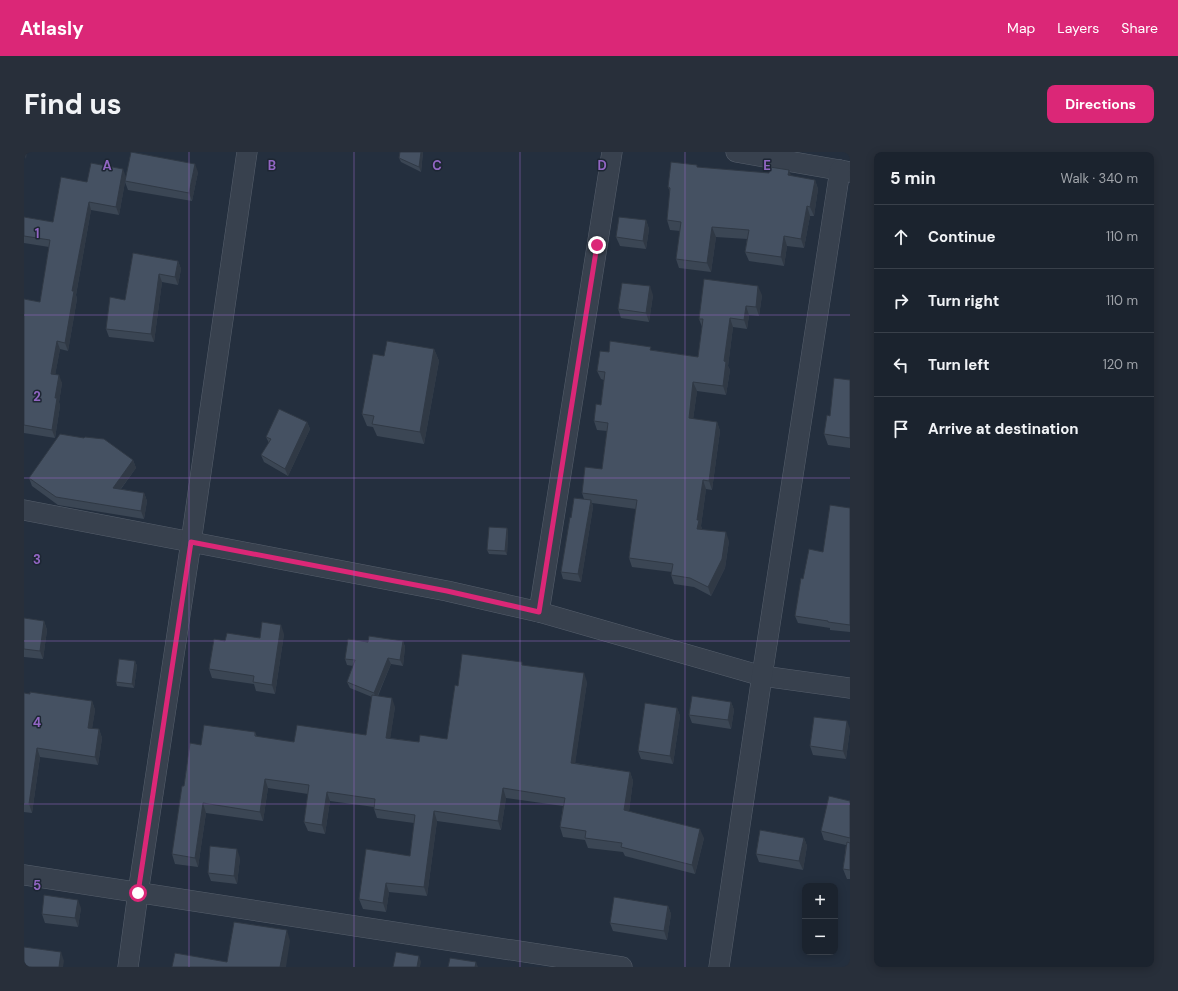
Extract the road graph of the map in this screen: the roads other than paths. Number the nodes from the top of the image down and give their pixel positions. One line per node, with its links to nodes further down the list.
1 (247, 152): 6 (street)
2 (612, 152): 7 (street)
3 (736, 152): 4 (street)
4 (845, 171): 8 (street)
5 (24, 510): 6 (street)
6 (191, 542): 7 (street); 11 (street)
7 (539, 612): 8 (street)
8 (762, 676): 9 (street); 14 (street)
9 (850, 688)
10 (24, 875): 11 (street)
11 (138, 893): 12 (street); 13 (street)
12 (128, 967)
13 (622, 967)
14 (719, 967)

